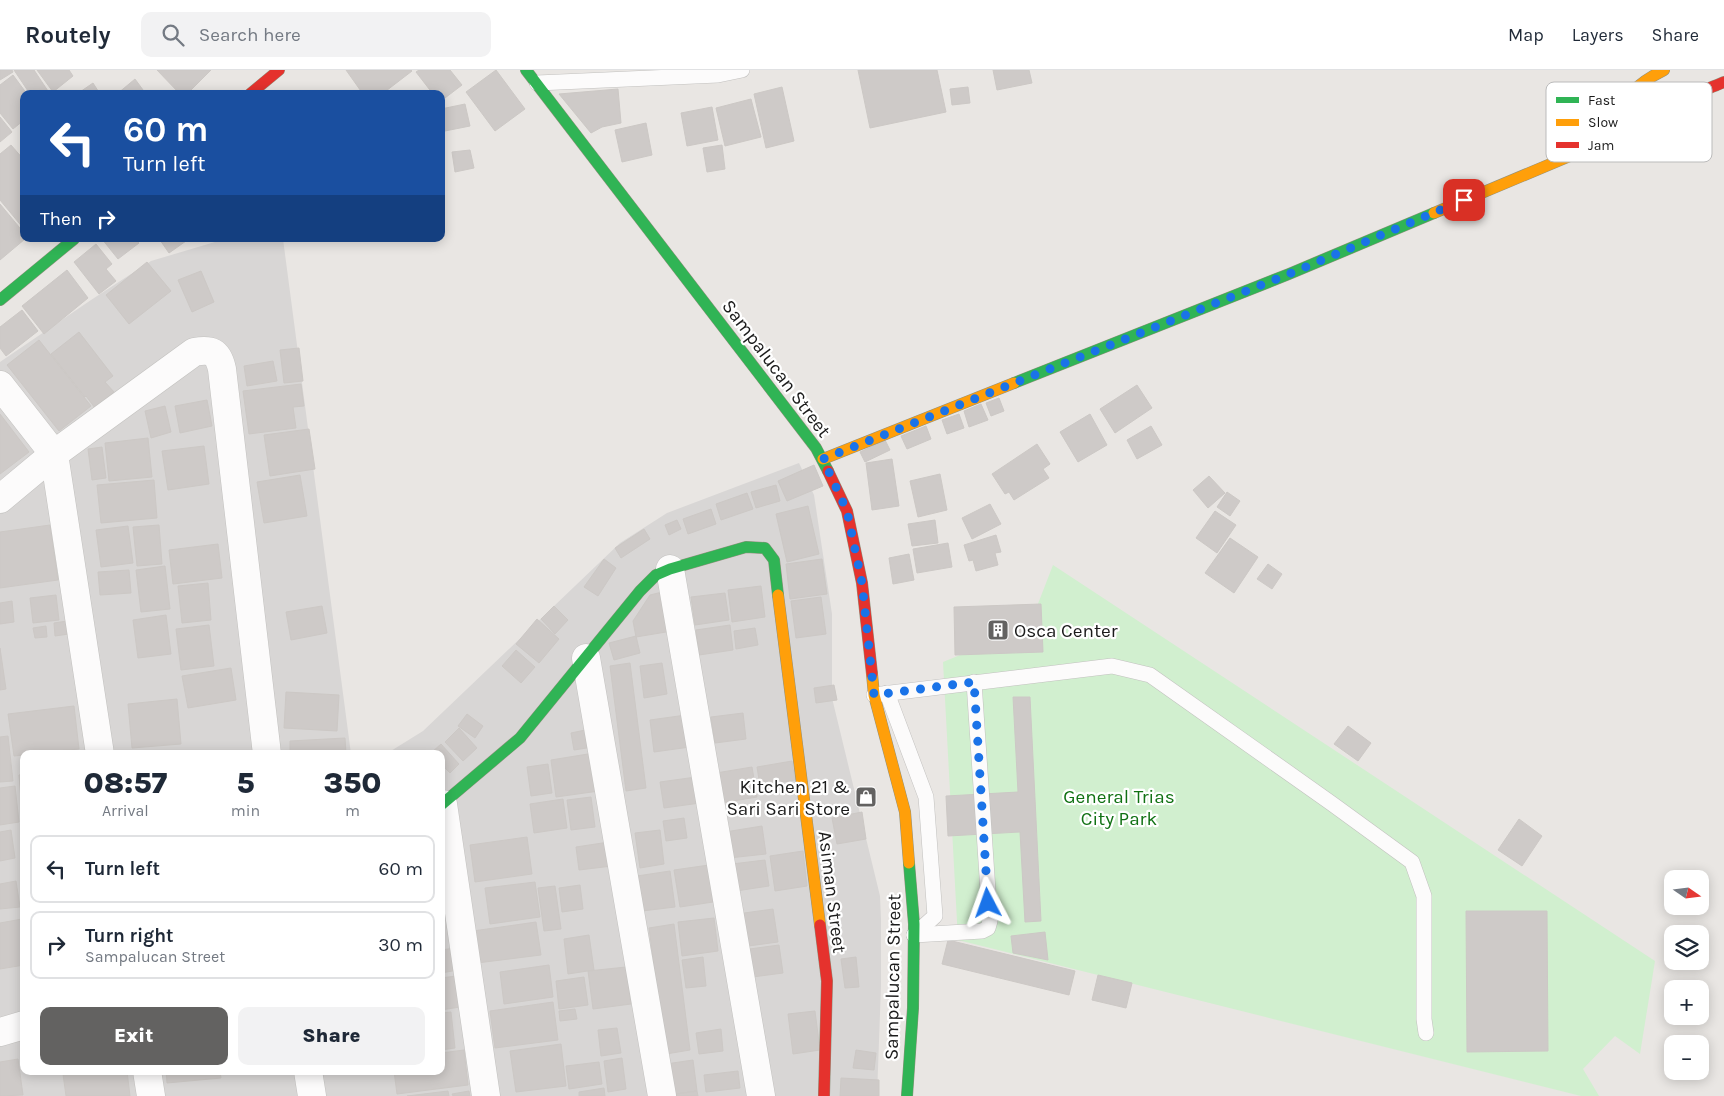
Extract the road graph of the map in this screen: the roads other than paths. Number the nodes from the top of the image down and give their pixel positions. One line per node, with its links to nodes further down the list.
1 (279, 70): 9 (street)
2 (526, 70): 7 (street, Sampalucan Street)
3 (742, 70): 7 (lane)
4 (1664, 70): 5 (street)
5 (1642, 82)
6 (1724, 82): 8 (street)
7 (537, 83): 15 (street, Sampalucan Street)
8 (1712, 87)
9 (255, 90)
10 (1556, 162): 15 (street)
11 (70, 242): 12 (street)
12 (0, 300)
13 (0, 385): 14 (street)
14 (54, 454): 16 (street); 21 (street); 22 (street)
15 (823, 459): 20 (street, Sampalucan Street)
16 (0, 499)
17 (670, 569): 18 (street); 35 (street); 36 (street, Asiman Street)
18 (586, 658): 23 (street); 34 (street)
19 (974, 682): 20 (lane); 25 (lane); 28 (lane)
20 (880, 694): 25 (street, Sampalucan Street); 25 (lane)
21 (99, 750)
22 (267, 750)
23 (445, 801)
24 (445, 824): 33 (street)
25 (914, 935): 37 (street, Sampalucan Street)
26 (20, 1026): 27 (street)
27 (0, 1032)
28 (1426, 1033)
29 (148, 1075): 31 (street)
30 (309, 1075): 32 (street)
31 (151, 1096)
32 (312, 1096)
33 (486, 1096)
34 (662, 1096)
35 (761, 1096)
36 (824, 1096)
37 (907, 1096)

